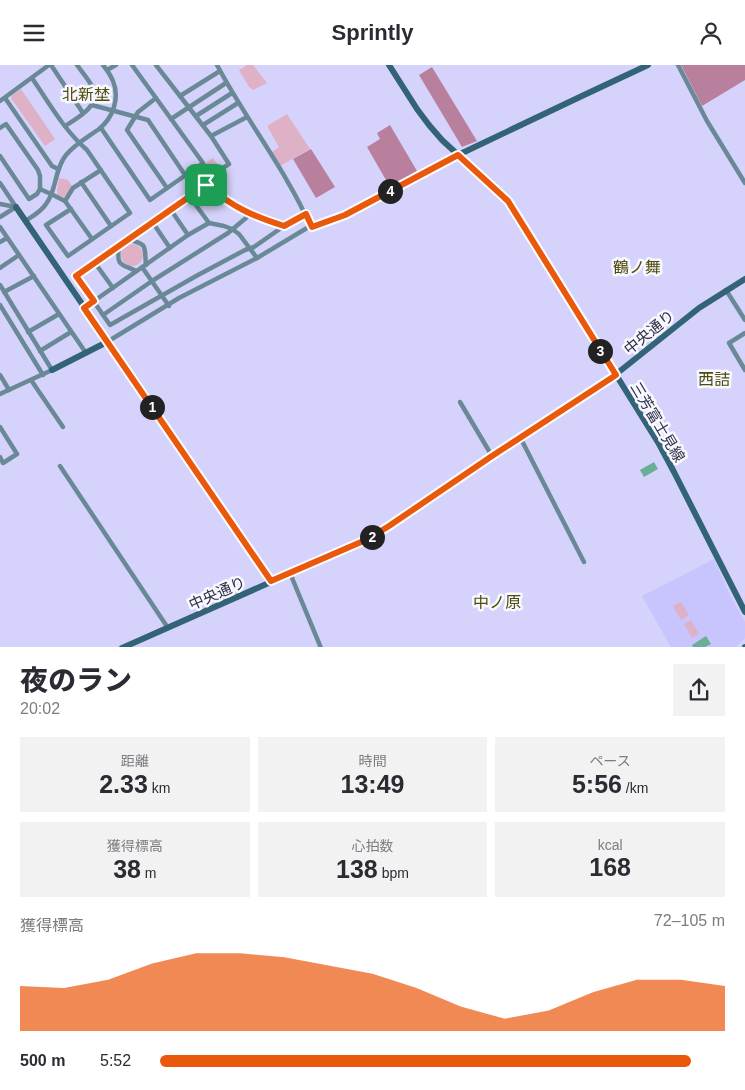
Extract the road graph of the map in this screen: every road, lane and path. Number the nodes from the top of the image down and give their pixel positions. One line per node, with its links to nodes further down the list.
1 (50, 65): 13 (street); 24 (street)
2 (77, 65): 21 (street)
3 (103, 65): 11 (street)
4 (116, 65): 11 (street)
5 (132, 65): 18 (street)
6 (156, 65): 16 (street)
7 (217, 65): 12 (street)
8 (389, 65): 35 (street, 三芳富士見線)
9 (648, 65): 35 (street)
10 (678, 65): 42 (street)
11 (107, 71): 23 (street)
12 (220, 71): 14 (street); 16 (street)
13 (32, 78): 17 (street); 30 (street)
14 (226, 83): 15 (street); 22 (street)
15 (232, 93): 20 (street); 25 (street)
16 (180, 96): 22 (street)
17 (5, 97): 19 (street); 37 (street)
18 (156, 98): 26 (street); 28 (street)
19 (0, 101)
20 (238, 103): 27 (street); 29 (street)
21 (92, 105): 23 (street); 24 (street)
22 (189, 107): 25 (street); 28 (street)
23 (113, 110): 26 (street); 32 (street)
24 (83, 113): 30 (street)
25 (196, 115): 29 (street)
26 (135, 117): 39 (street); 44 (street)
27 (247, 117): 33 (street); 54 (street)
28 (171, 119): 39 (street)
29 (203, 125): 33 (street)
30 (65, 126): 34 (street)
31 (0, 128): 45 (street)
32 (101, 128): 34 (street); 44 (street)
33 (212, 136): 43 (street)
34 (79, 143): 37 (street); 38 (street)
35 (458, 155): 55 (street); 104 (street, 三芳富士見線)
36 (0, 156): 45 (street)
37 (58, 169): 46 (street)
38 (101, 170): 40 (street); 62 (street)
39 (185, 175): 44 (street)
40 (81, 182): 48 (street); 62 (street)
41 (0, 183): 50 (street)
42 (745, 183)
43 (206, 185): 47 (street); 53 (street)
44 (167, 188)
45 (40, 189): 46 (street)
46 (51, 194): 48 (street); 57 (street)
47 (190, 197): 52 (street); 59 (street)
48 (65, 201): 51 (street)
49 (0, 205): 50 (street)
50 (16, 207): 56 (street); 57 (street)
51 (70, 209): 67 (street); 67 (street)
52 (171, 210): 58 (street); 65 (street)
53 (250, 214): 60 (street); 64 (street)
54 (306, 214): 60 (street); 63 (street)
55 (345, 215): 63 (street)
56 (0, 217)
57 (25, 221): 90 (street)
58 (153, 223): 68 (street); 71 (street)
59 (209, 223): 64 (street); 65 (street)
60 (284, 226): 72 (street)
61 (0, 227): 66 (street)
62 (111, 227): 67 (street)
63 (312, 227): 74 (street)
64 (232, 229): 72 (street); 81 (street)
65 (188, 235): 71 (street)
66 (7, 238): 69 (street); 73 (street)
67 (92, 239)
68 (129, 239): 70 (street); 76 (street)
69 (0, 242)
70 (119, 247): 75 (street); 78 (street)
71 (170, 248): 76 (street)
72 (250, 249): 74 (street); 86 (street)
73 (19, 255): 77 (street); 79 (street)
74 (257, 258): 89 (street)
75 (95, 263): 83 (street); 87 (street)
76 (144, 266): 78 (street); 81 (street)
77 (0, 268)
78 (136, 271): 83 (street)
79 (34, 276): 85 (street); 91 (street)
80 (745, 279): 84 (street, 中央通り)
81 (152, 281): 86 (street); 92 (street)
82 (0, 285): 85 (street)
83 (113, 288): 87 (street)
84 (726, 290): 93 (street); 104 (street, 中央通り)
85 (4, 292): 94 (street)
86 (161, 295): 89 (street); 92 (street)
87 (94, 301): 90 (street); 92 (street)
88 (0, 305): 103 (street)
89 (168, 306): 97 (street)
90 (84, 308): 97 (street)
91 (59, 314): 94 (street); 95 (street)
92 (103, 315)
93 (745, 321)
94 (28, 332): 98 (street)
95 (71, 332): 98 (street); 99 (street)
96 (745, 333): 101 (street)
97 (107, 342): 99 (street); 117 (street)
98 (40, 351): 100 (street)
99 (86, 353): 100 (street)
100 (52, 370): 103 (street)
101 (745, 370)
102 (0, 375): 106 (street)
103 (43, 375): 105 (street)
104 (616, 375): 111 (street, 中央通り); 118 (street, 三芳富士見線)
105 (31, 381): 106 (street); 110 (street)
106 (9, 390): 107 (street)
107 (0, 395)
108 (460, 402): 112 (street)
109 (0, 427): 113 (street)
110 (63, 427)
111 (520, 437): 112 (street, 中央通り); 115 (street)
112 (492, 456): 116 (street, 中央通り)
113 (0, 457)
114 (60, 466): 119 (street)
115 (584, 561)
116 (290, 573): 117 (street, 中央通り); 121 (street)
117 (271, 581): 119 (street, 中央通り)
118 (745, 612)
119 (168, 628): 120 (street, 中央通り)
120 (122, 647)
121 (321, 647)

